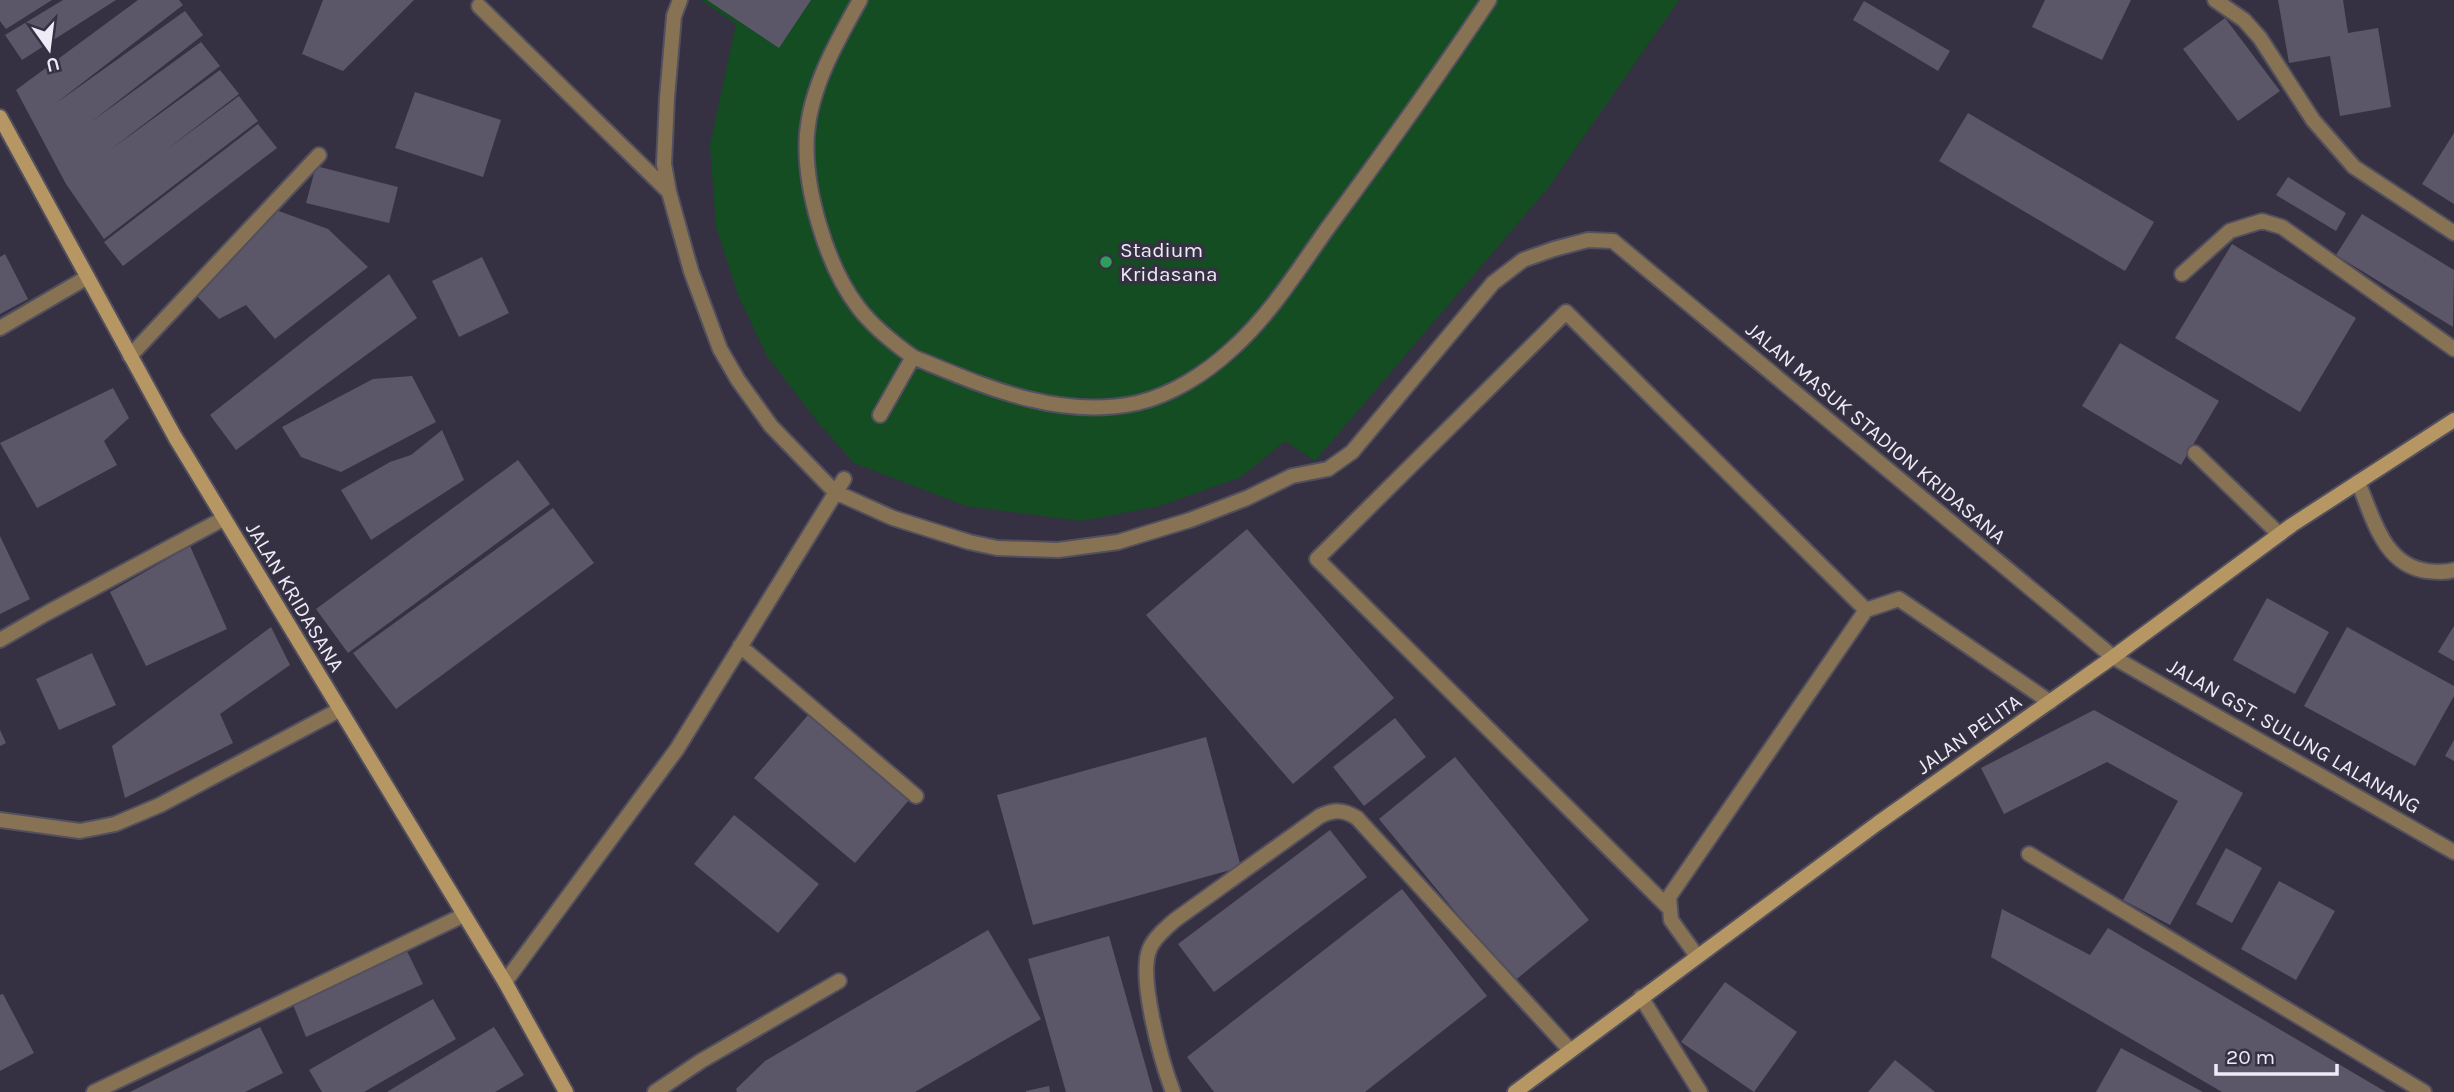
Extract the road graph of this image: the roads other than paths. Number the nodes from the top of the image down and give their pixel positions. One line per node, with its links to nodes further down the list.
1 (680, 0): 8 (street)
2 (860, 0): 15 (street)
3 (1489, 0): 15 (street)
4 (2215, 0): 9 (street)
5 (479, 6): 8 (street)
6 (0, 117): 11 (street, JALAN KRIDASANA)
7 (319, 155): 14 (street)
8 (668, 192): 21 (street)
9 (2454, 233)
10 (2182, 274): 13 (street)
11 (86, 278): 12 (street); 14 (street, JALAN KRIDASANA)
12 (0, 328)
13 (2454, 349)
14 (130, 356): 22 (street, JALAN KRIDASANA)
15 (913, 357): 16 (street)
16 (880, 415)
17 (2454, 420): 20 (street, JALAN PELITA)
18 (2195, 453): 23 (street)
19 (844, 479): 21 (street)
20 (2358, 482): 23 (street, JALAN PELITA); 24 (street)
21 (835, 492): 27 (street); 28 (street, JALAN MASUK STADION KRIDASANA)
22 (223, 519): 26 (street); 30 (street, JALAN KRIDASANA)
23 (2279, 534): 28 (street, JALAN PELITA)
24 (2454, 570)
25 (1866, 610): 29 (street); 35 (street); 35 (street)
26 (0, 640)
27 (740, 646): 31 (street); 39 (street)
28 (2113, 657): 29 (street, JALAN PELITA); 33 (street, JALAN GST. SULUNG LALANANG)
29 (2050, 702): 37 (street, JALAN PELITA)
30 (339, 710): 32 (street); 36 (street, JALAN KRIDASANA)
31 (916, 796)
32 (0, 820)
33 (2454, 852)
34 (2029, 854): 48 (street)
35 (1669, 908): 37 (street)
36 (464, 915): 39 (street, JALAN KRIDASANA); 43 (street)
37 (1698, 957): 40 (street, JALAN PELITA)
38 (839, 981): 44 (street)
39 (505, 982): 42 (street, JALAN KRIDASANA)
40 (1642, 998): 41 (street, JALAN PELITA); 47 (street)
41 (1570, 1050): 45 (street); 46 (street, JALAN PELITA)
42 (565, 1091)
43 (94, 1092)
44 (655, 1092)
45 (1173, 1092)
46 (1515, 1092)
47 (1700, 1092)
48 (2424, 1092)

